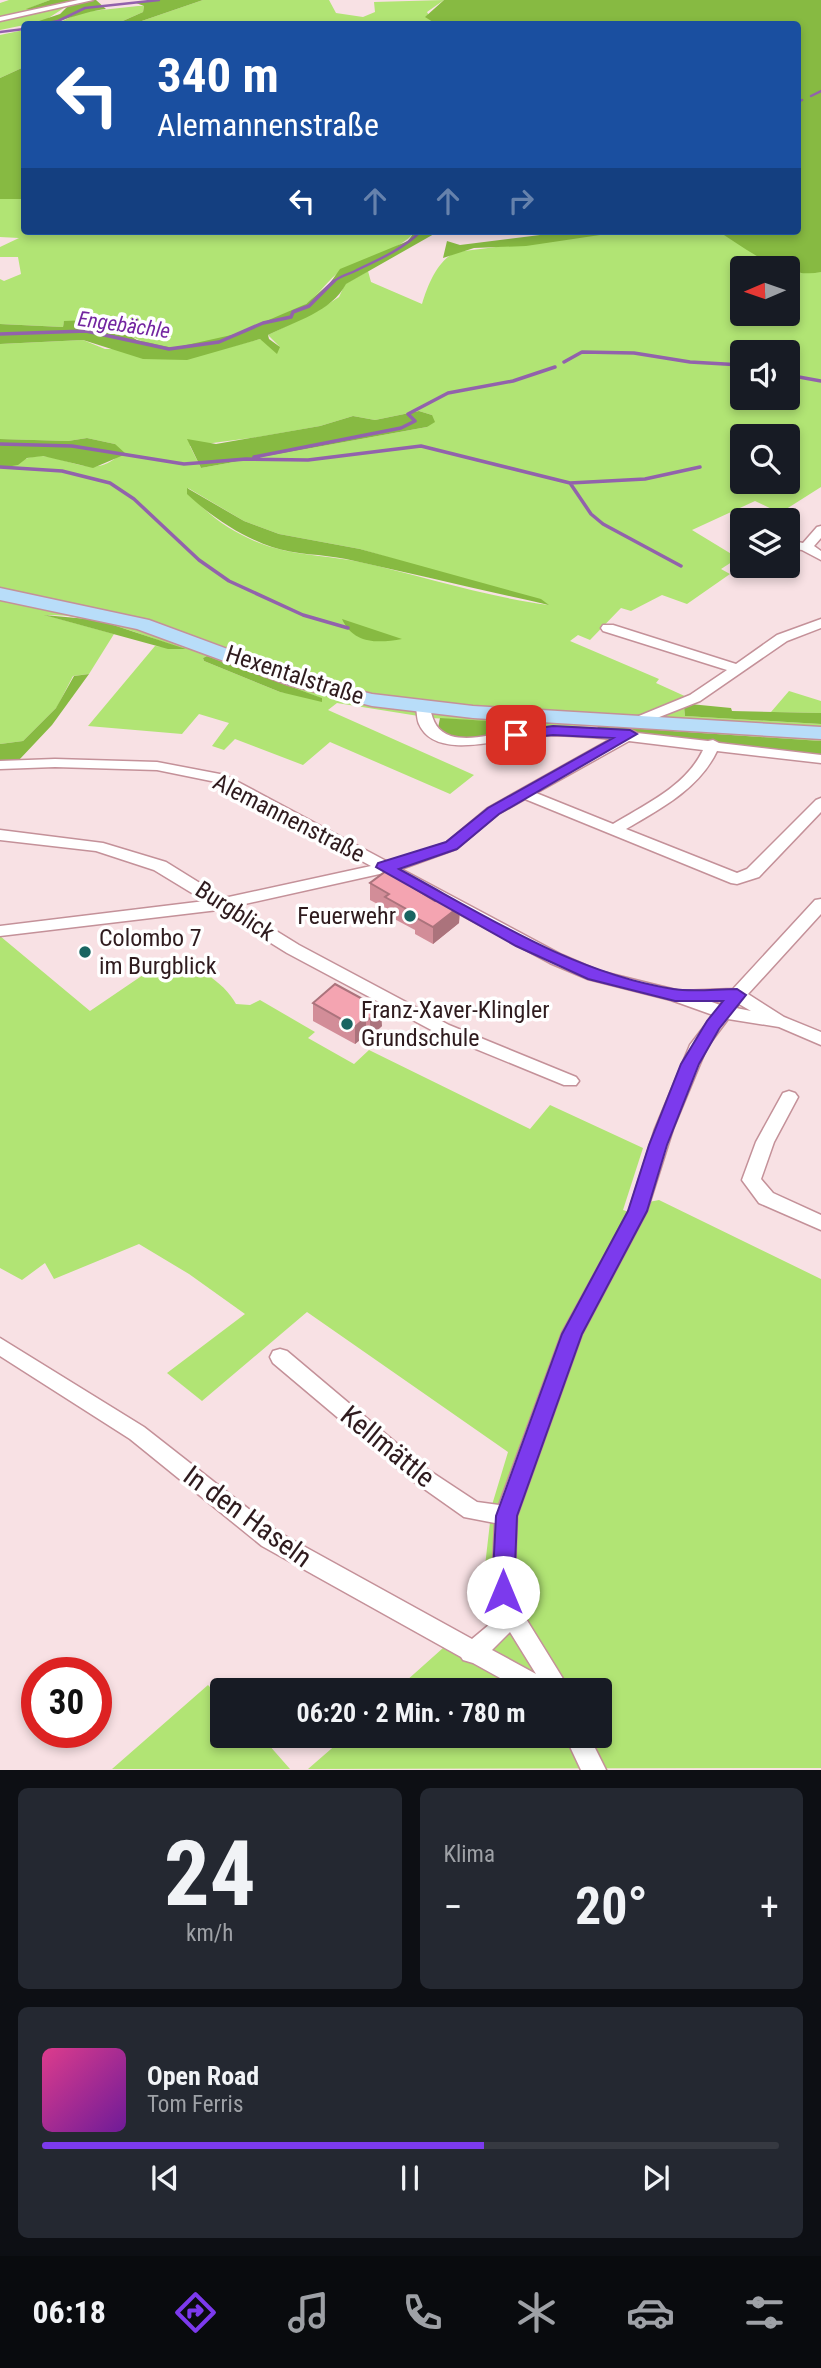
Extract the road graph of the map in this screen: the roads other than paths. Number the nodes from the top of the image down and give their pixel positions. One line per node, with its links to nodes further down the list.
1 (89, 0): 2 (street)
2 (0, 19)
3 (821, 530): 5 (street)
4 (800, 546): 5 (street)
5 (806, 547): 6 (street)
6 (821, 556)
7 (0, 594): 11 (main road, Hexentalstraße)
8 (821, 623): 10 (street, Hexentalstraße)
9 (608, 628): 10 (street)
10 (739, 669): 12 (street, Hexentalstraße)
11 (423, 708): 12 (main road, Hexentalstraße); 12 (street)
12 (635, 728): 13 (main road, Hexentalstraße); 14 (street); 17 (street)
13 (821, 733)
14 (713, 744): 15 (street); 19 (street)
15 (821, 759)
16 (0, 765): 21 (street, Alemannenstraße)
17 (523, 793): 19 (street); 21 (street)
18 (821, 803): 19 (street)
19 (612, 830)
20 (0, 835): 22 (street, Burgblick)
21 (384, 867): 22 (street); 25 (street, Alemannenstraße)
22 (222, 904): 24 (street); 30 (street, Burgblick)
23 (821, 904): 26 (street)
24 (0, 931)
25 (675, 995): 26 (street, Alemannenstraße); 27 (street, Alemannenstraße)
26 (737, 995): 27 (street); 28 (street, Alemannenstraße)
27 (723, 1012): 28 (street, Alemannenstraße); 35 (street)
28 (782, 1022): 29 (street, Alemannenstraße)
29 (821, 1039)
30 (570, 1081)
31 (789, 1097): 32 (street)
32 (821, 1223)
33 (0, 1346): 37 (street, In den Haseln)
34 (280, 1357): 35 (street, Kellmättle)
35 (506, 1516): 36 (street)
36 (510, 1613): 37 (street); 39 (street)
37 (471, 1653): 38 (street, In den Haseln)
38 (520, 1678)
39 (551, 1678)
40 (583, 1748): 41 (street)
41 (594, 1769)

